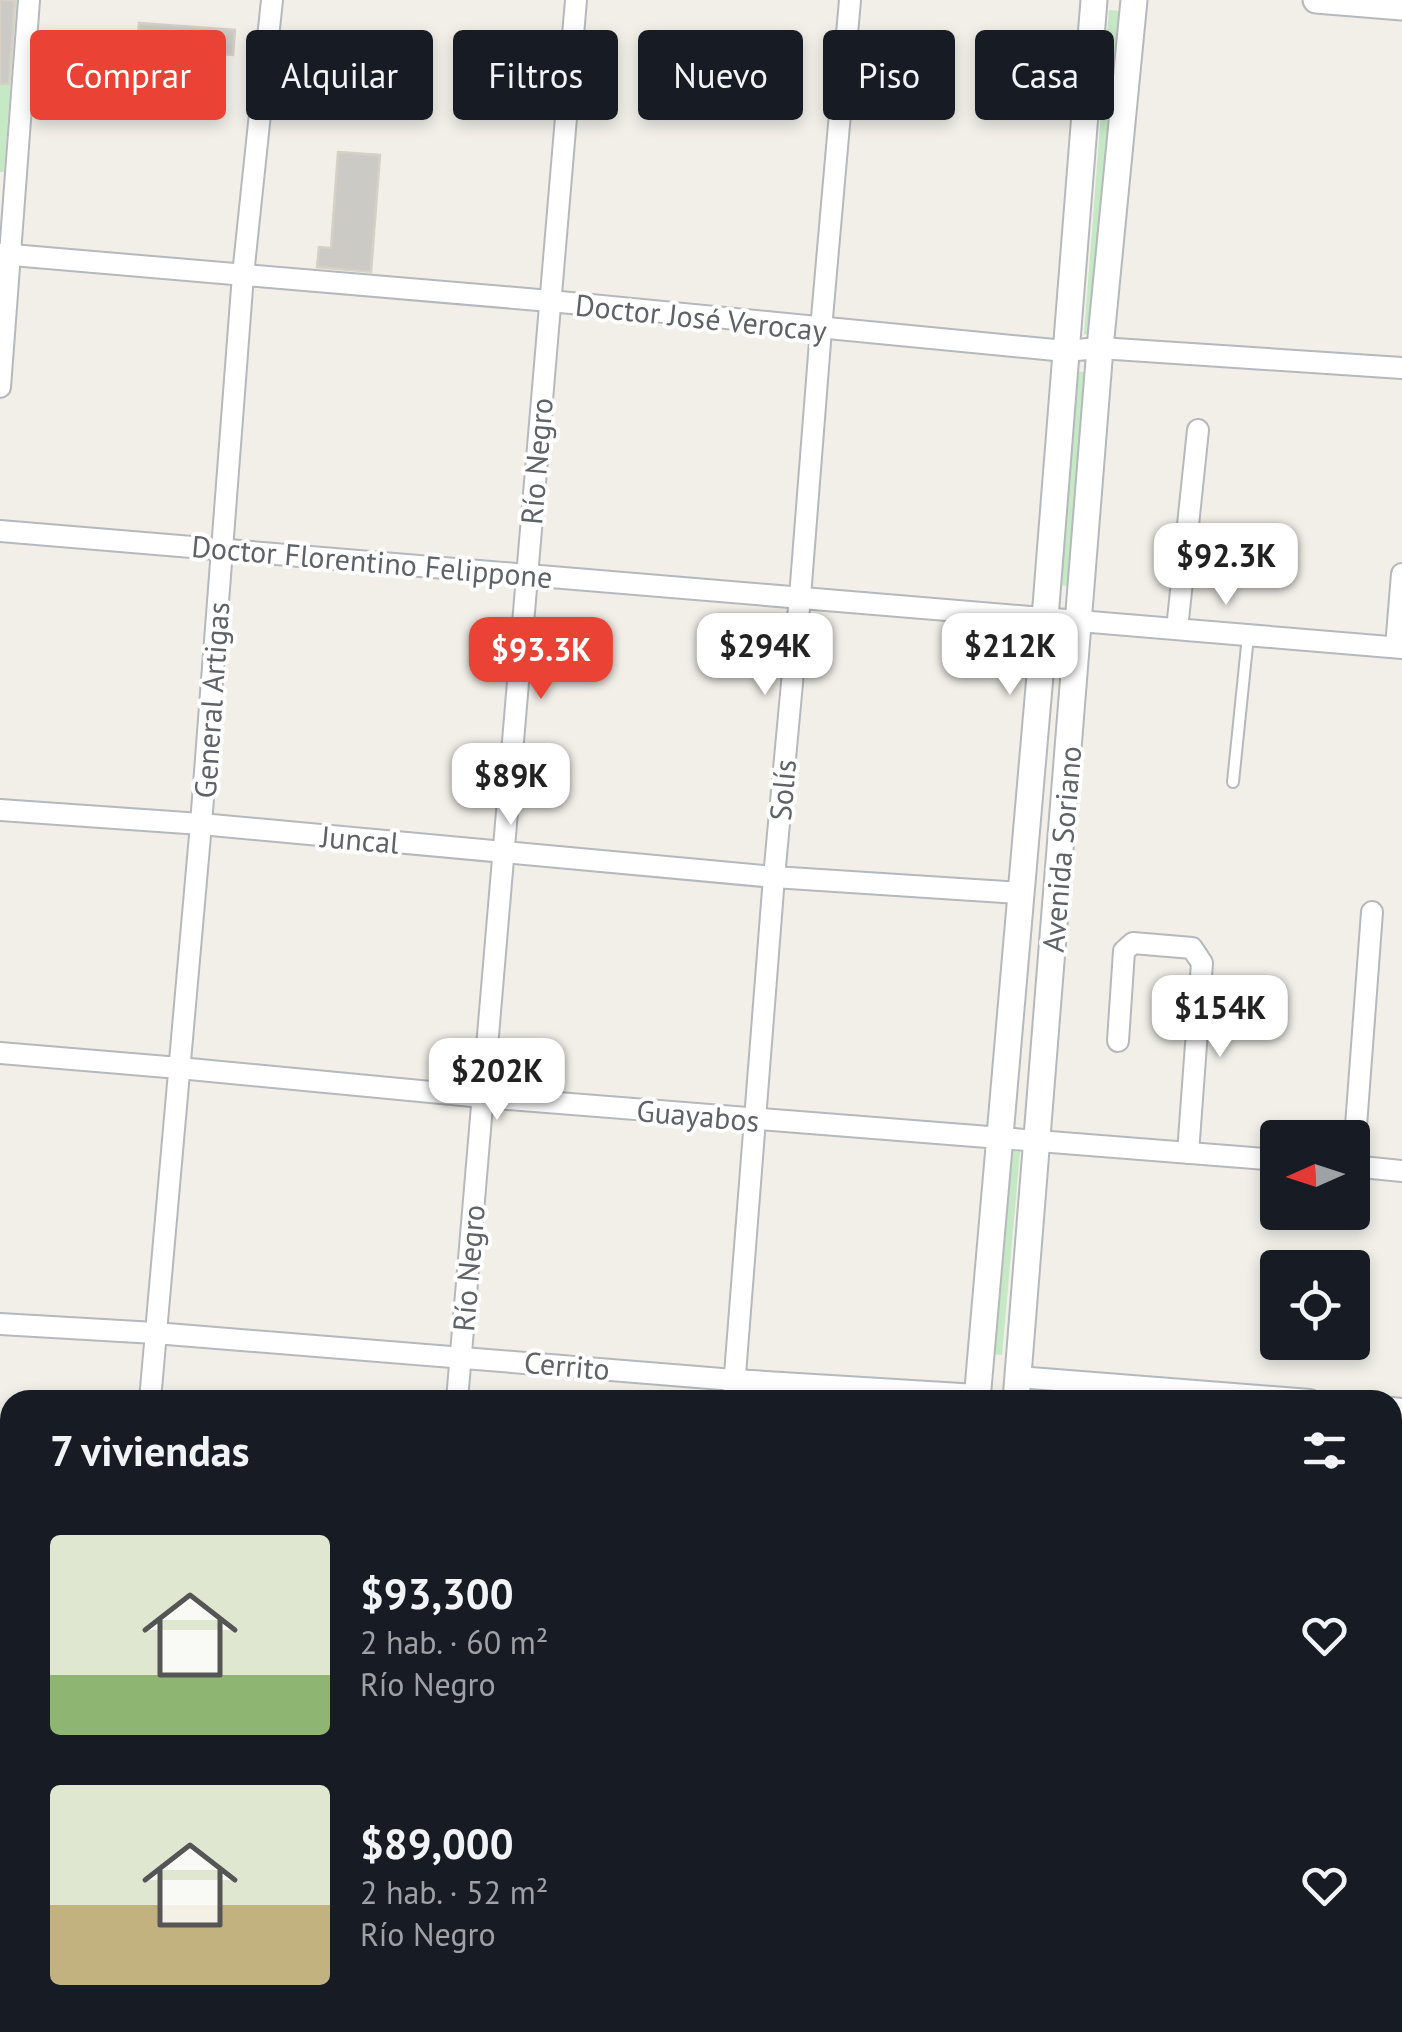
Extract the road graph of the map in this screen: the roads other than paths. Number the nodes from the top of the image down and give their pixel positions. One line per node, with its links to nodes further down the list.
1 (29, 0): 9 (street)
2 (272, 0): 10 (street, General Artigas)
3 (576, 0): 11 (street, Río Negro)
4 (850, 0): 12 (street, Solís)
5 (1094, 0): 14 (street, Avenida Soriano)
6 (1134, 0): 13 (street, Avenida Soriano)
7 (1316, 0): 8 (street)
8 (1402, 7)
9 (4, 255): 10 (street, Doctor José Verocay); 16 (street)
10 (243, 275): 11 (street, Doctor José Verocay); 19 (street, General Artigas)
11 (550, 302): 12 (street, Doctor José Verocay); 20 (street, Río Negro)
12 (821, 329): 14 (street, Doctor José Verocay); 22 (street, Solís)
13 (1100, 348): 14 (street, Doctor José Verocay); 15 (street, Doctor José Verocay); 24 (street, Avenida Soriano)
14 (1065, 351): 23 (street, Avenida Soriano)
15 (1402, 368)
16 (0, 387)
17 (1198, 430): 25 (street)
18 (0, 531): 19 (street, Doctor Florentino Felippone)
19 (222, 549): 20 (street, Doctor Florentino Felippone); 30 (street, General Artigas)
20 (527, 574): 22 (street, Doctor Florentino Felippone); 31 (street, Río Negro)
21 (1402, 574): 27 (street)
22 (800, 597): 23 (street, Doctor Florentino Felippone); 32 (street, Solís)
23 (1045, 618): 24 (street, Doctor Florentino Felippone); 33 (street, Avenida Soriano)
24 (1080, 620): 25 (street, Doctor Florentino Felippone); 42 (street, Avenida Soriano)
25 (1177, 629): 26 (street, Doctor Florentino Felippone)
26 (1248, 635): 27 (street, Doctor Florentino Felippone); 28 (lane)
27 (1399, 647)
28 (1233, 782)
29 (0, 810): 30 (street, Juncal)
30 (201, 824): 31 (street, Juncal); 37 (street, General Artigas)
31 (504, 852): 32 (street, Juncal); 38 (street, Río Negro)
32 (774, 877): 33 (street, Juncal); 39 (street, Solís)
33 (1020, 893): 41 (street, Avenida Soriano)
34 (1372, 912): 40 (street)
35 (1118, 1042): 43 (street)
36 (0, 1053): 37 (street, Guayabos)
37 (179, 1068): 38 (street, Guayabos); 48 (street, General Artigas)
38 (483, 1097): 39 (street, Guayabos); 49 (street, Río Negro)
39 (756, 1119): 41 (street, Guayabos); 53 (street, Solís)
40 (1356, 1120)
41 (999, 1137): 42 (street, Guayabos); 54 (street, Avenida Soriano)
42 (1036, 1140): 43 (street, Guayabos); 50 (street, Avenida Soriano)
43 (1188, 1153): 44 (street, Guayabos)
44 (1260, 1159)
45 (1370, 1167): 46 (street)
46 (1402, 1170)
47 (0, 1324): 48 (street, Cerrito)
48 (155, 1332): 49 (street, Cerrito); 51 (street, General Artigas)
49 (460, 1356): 52 (street, Río Negro); 53 (street, Cerrito)
50 (1017, 1389): 55 (street, Cerrito)
51 (151, 1390)
52 (457, 1390)
53 (734, 1390)
54 (978, 1390)
55 (1045, 1390)

